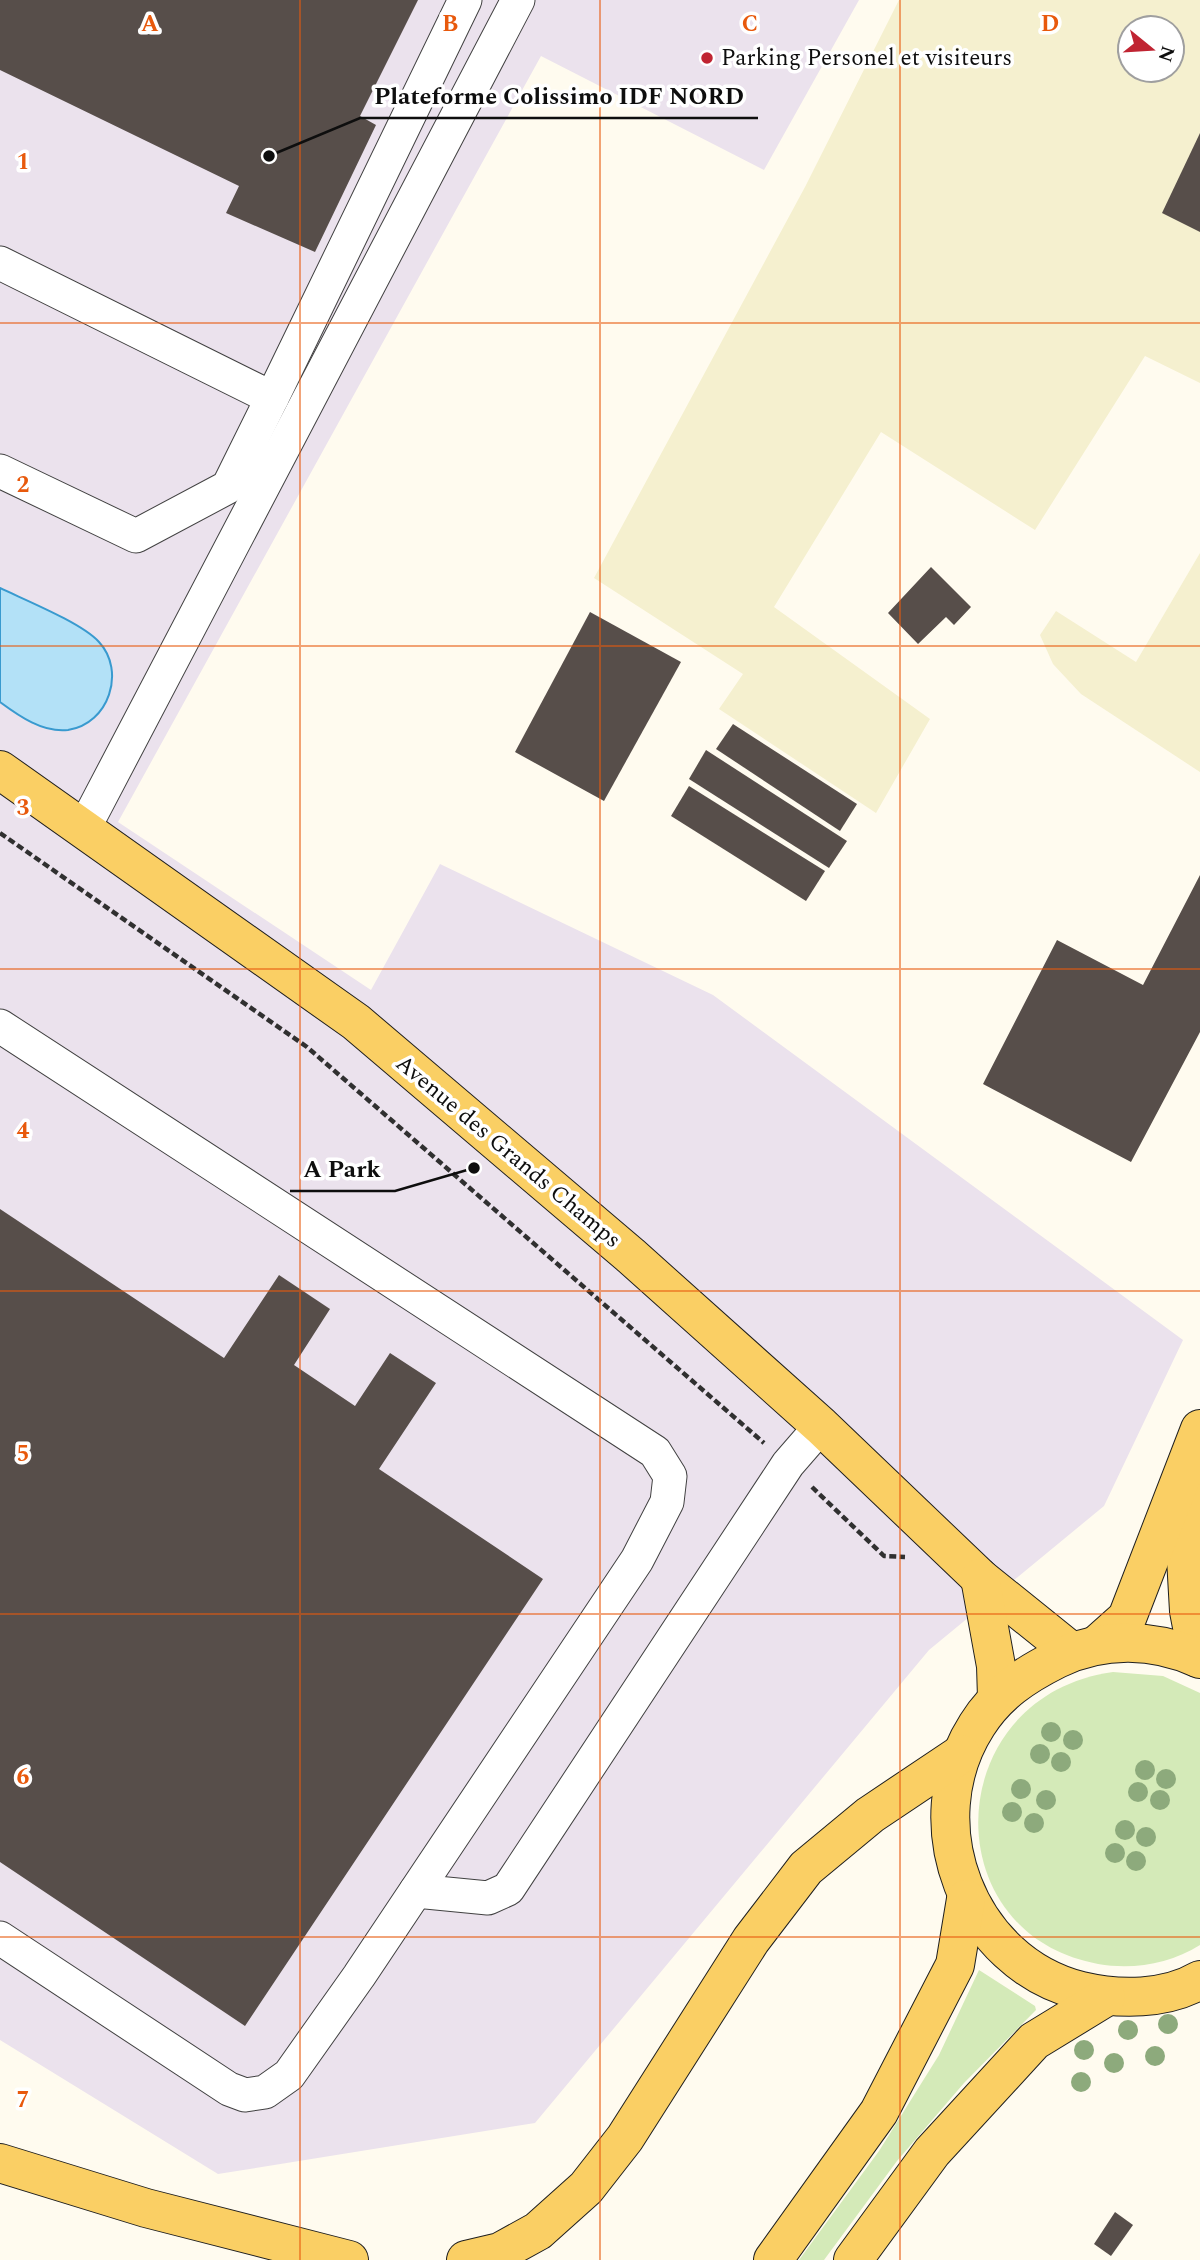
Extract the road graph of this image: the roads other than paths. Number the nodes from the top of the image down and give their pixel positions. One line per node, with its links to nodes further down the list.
1 (465, 0): 4 (lane)
2 (518, 0): 7 (lane)
3 (0, 263): 4 (lane)
4 (272, 398): 5 (lane)
5 (0, 471)
6 (0, 770): 7 (main road, Avenue des Grands Champs)
7 (83, 830): 9 (main road, Avenue des Grands Champs)
8 (0, 1026): 17 (lane)
9 (821, 1426): 12 (main road, Avenue des Grands Champs); 17 (lane)
10 (1200, 1429): 13 (main road)
11 (1200, 1453): 14 (main road)
12 (980, 1578): 13 (main road, Avenue des Grands Champs); 15 (main road)
13 (1086, 1648): 14 (main road); 15 (main road)
14 (1199, 1659)
15 (997, 1698): 16 (main road)
16 (961, 1754): 18 (main road); 25 (main road)
17 (416, 1891): 19 (lane)
18 (967, 1899): 21 (main road); 26 (main road)
19 (0, 1938)
20 (1200, 1980): 21 (main road)
21 (1106, 1997): 23 (main road)
22 (0, 2163): 24 (main road)
23 (855, 2259)
24 (349, 2260)
25 (466, 2260)
26 (773, 2260)

